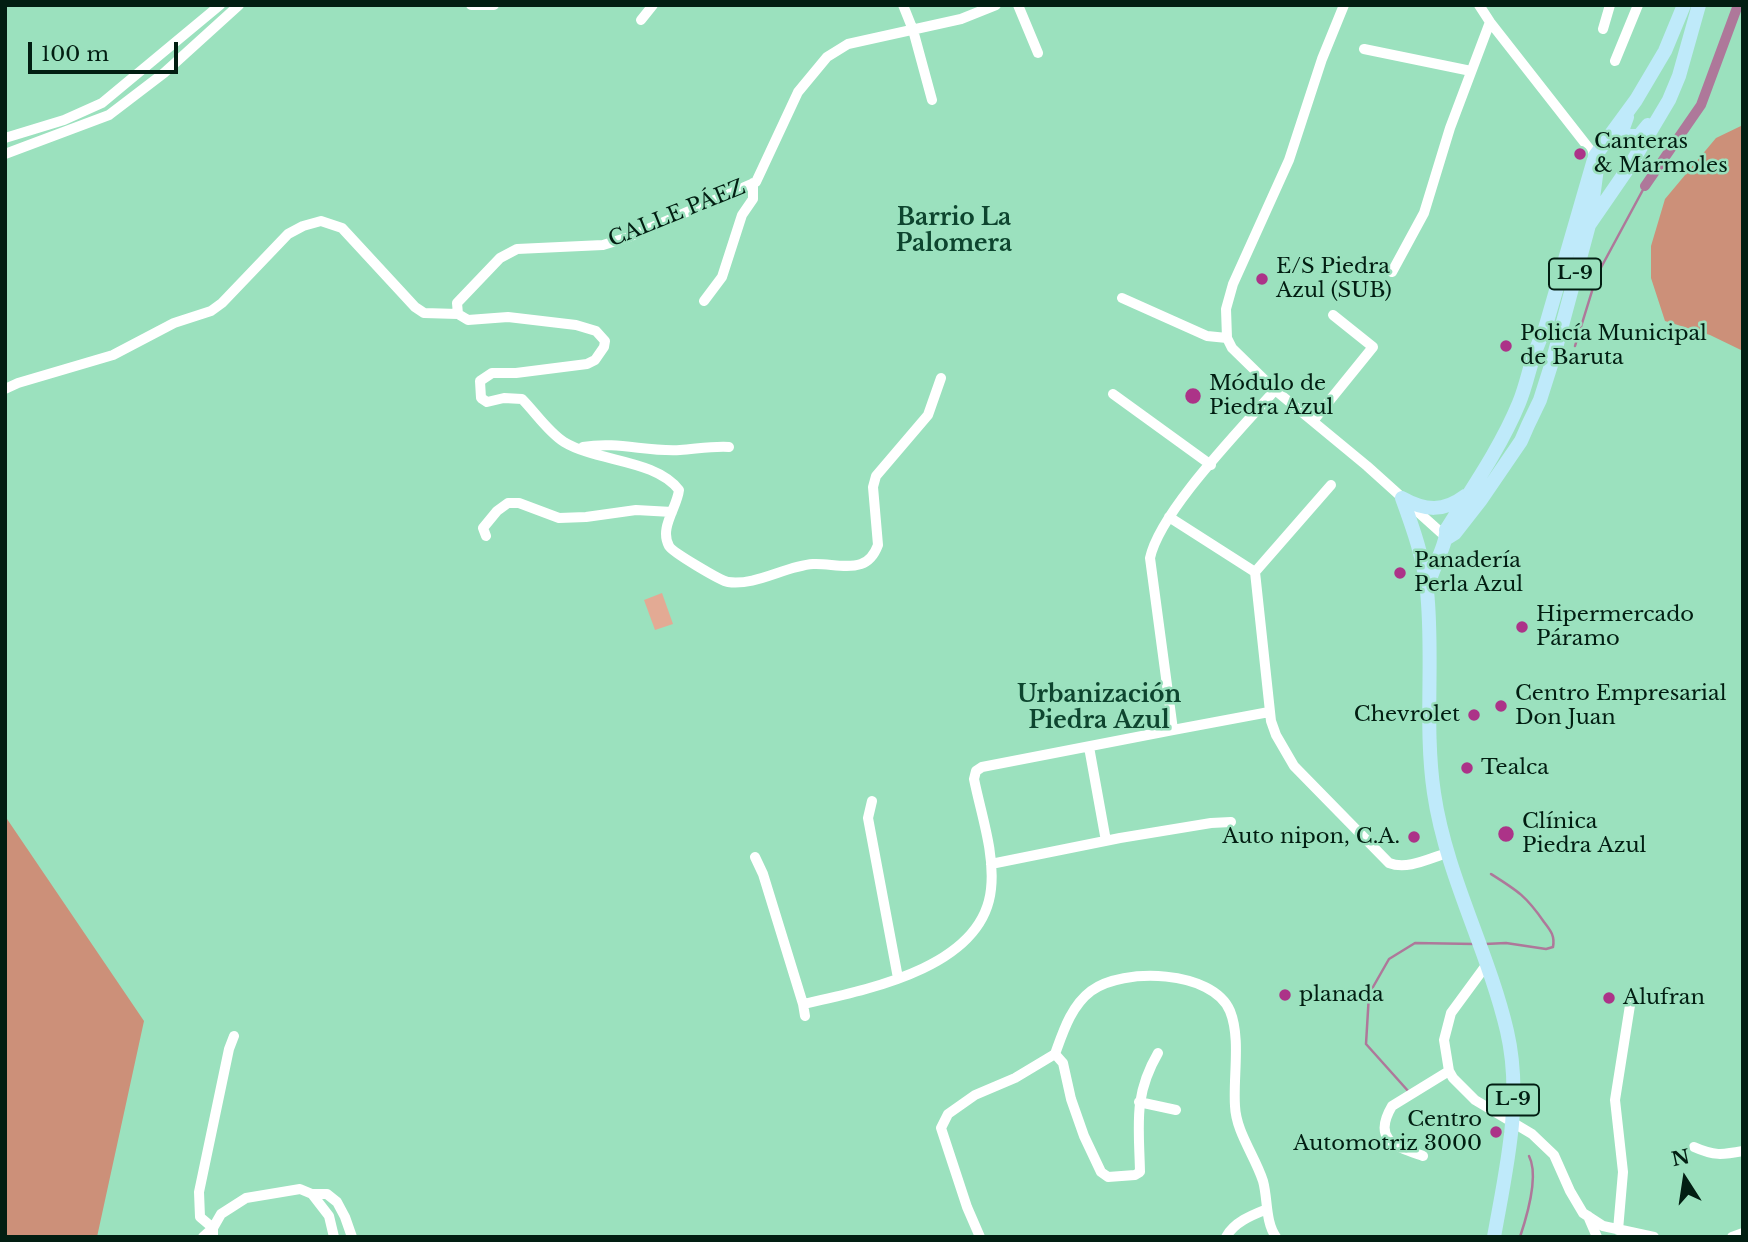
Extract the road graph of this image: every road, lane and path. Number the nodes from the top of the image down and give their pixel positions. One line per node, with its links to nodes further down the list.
1 (220, 5): 26 (street)
2 (239, 5): 27 (street)
3 (471, 5): 4 (street)
4 (494, 5)
5 (653, 5): 15 (street)
6 (902, 5): 18 (street)
7 (996, 5): 18 (street, CALLE PÁEZ)
8 (1018, 5): 20 (street)
9 (1344, 5): 36 (street)
10 (1479, 5): 16 (street)
11 (1610, 5): 17 (street)
12 (1638, 5): 21 (street)
13 (1684, 5): 25 (main road, L-9)
14 (1699, 5): 22 (main road, L-9)
15 (641, 20)
16 (1490, 22): 23 (street); 28 (street)
17 (1603, 29)
18 (913, 30): 24 (street); 29 (street, CALLE PÁEZ)
19 (1364, 49): 23 (street)
20 (1038, 53)
21 (1615, 61)
22 (1683, 62): 25 (main road, L-9); 30 (main road, L-9)
23 (1471, 71): 31 (street)
24 (932, 100)
25 (1636, 100): 28 (main road, L-9)
26 (5, 138)
27 (5, 154)
28 (1595, 156): 30 (main road); 46 (main road, L-9)
29 (753, 183): 33 (street); 34 (street, CALLE PÁEZ)
30 (1590, 225): 51 (main road, L-9)
31 (1392, 272)
32 (1122, 298): 36 (street)
33 (704, 301)
34 (458, 314): 38 (street); 43 (street)
35 (1333, 315): 41 (street)
36 (1227, 338): 39 (street)
37 (941, 378): 48 (street)
38 (5, 389)
39 (1275, 390): 41 (street); 44 (street)
40 (1113, 394): 44 (street)
41 (1313, 421): 47 (street)
42 (729, 447): 43 (street)
43 (580, 448): 48 (street)
44 (1210, 465): 49 (street)
45 (1331, 485): 52 (street)
46 (1469, 493): 47 (main road); 51 (main road, L-9)
47 (1402, 498): 51 (street); 53 (main road, L-9)
48 (672, 512): 50 (street)
49 (1169, 517): 52 (street); 55 (street)
50 (486, 537)
51 (1447, 538): 53 (main road, L-9)
52 (1255, 572): 54 (street)
53 (1427, 589): 60 (main road, L-9)
54 (1269, 712): 55 (street); 60 (street)
55 (1173, 730): 56 (street)
56 (1089, 747): 59 (street); 62 (street)
57 (872, 801): 64 (street)
58 (1231, 822): 59 (street)
59 (1106, 841): 62 (street)
60 (1447, 853): 63 (main road, L-9)
61 (755, 857): 64 (street)
62 (991, 864): 64 (street)
63 (1487, 964): 69 (street); 72 (main road, L-9)
64 (898, 978)
65 (1631, 999): 79 (street)
66 (234, 1036): 80 (street)
67 (1158, 1053): 70 (street)
68 (1055, 1054): 70 (street); 77 (street); 85 (street)
69 (1449, 1071): 72 (street); 75 (street)
70 (1139, 1102): 71 (street)
71 (1176, 1110)
72 (1513, 1124): 78 (street); 88 (main road, L-9)
73 (1694, 1147): 74 (street)
74 (1743, 1151)
75 (1423, 1156)
76 (312, 1194): 80 (street); 83 (street); 84 (street)
77 (1268, 1209): 86 (street); 87 (street)
78 (1588, 1216): 79 (street); 89 (street)
79 (1618, 1230): 90 (street)
80 (213, 1232): 82 (street)
81 (1743, 1233): 91 (street)
82 (203, 1237)
83 (334, 1237)
84 (352, 1237)
85 (980, 1237)
86 (1226, 1237)
87 (1276, 1237)
88 (1494, 1237)
89 (1597, 1237)
90 (1654, 1237)
91 (1732, 1237)

